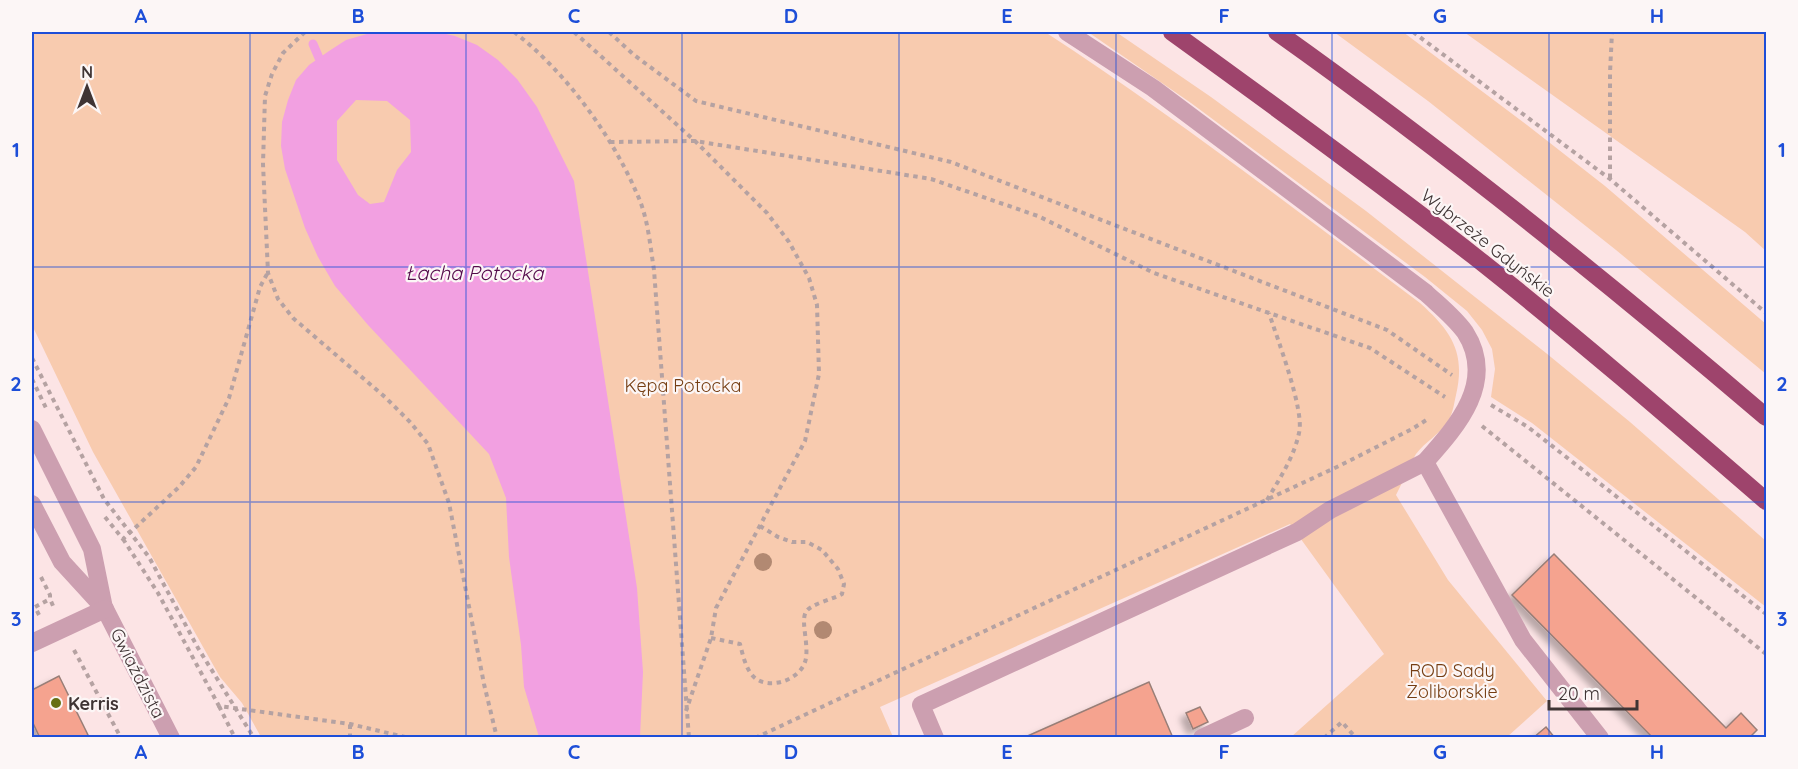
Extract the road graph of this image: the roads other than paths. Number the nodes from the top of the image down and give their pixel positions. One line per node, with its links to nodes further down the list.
1 (1067, 32): 6 (street)
2 (1172, 32): 7 (highway, Wybrzeże Gdyńskie)
3 (1277, 32): 4 (highway)
4 (1767, 417)
5 (32, 429): 9 (street, Gwiaździsta)
6 (1425, 462): 13 (street); 15 (street)
7 (1767, 501)
8 (32, 504): 9 (street, Gwiaździsta)
9 (105, 609): 10 (street); 12 (street, Gwiaździsta)
10 (32, 643)
11 (1245, 718): 14 (street)
12 (171, 738)
13 (935, 738)
14 (1202, 738)
15 (1600, 738)

